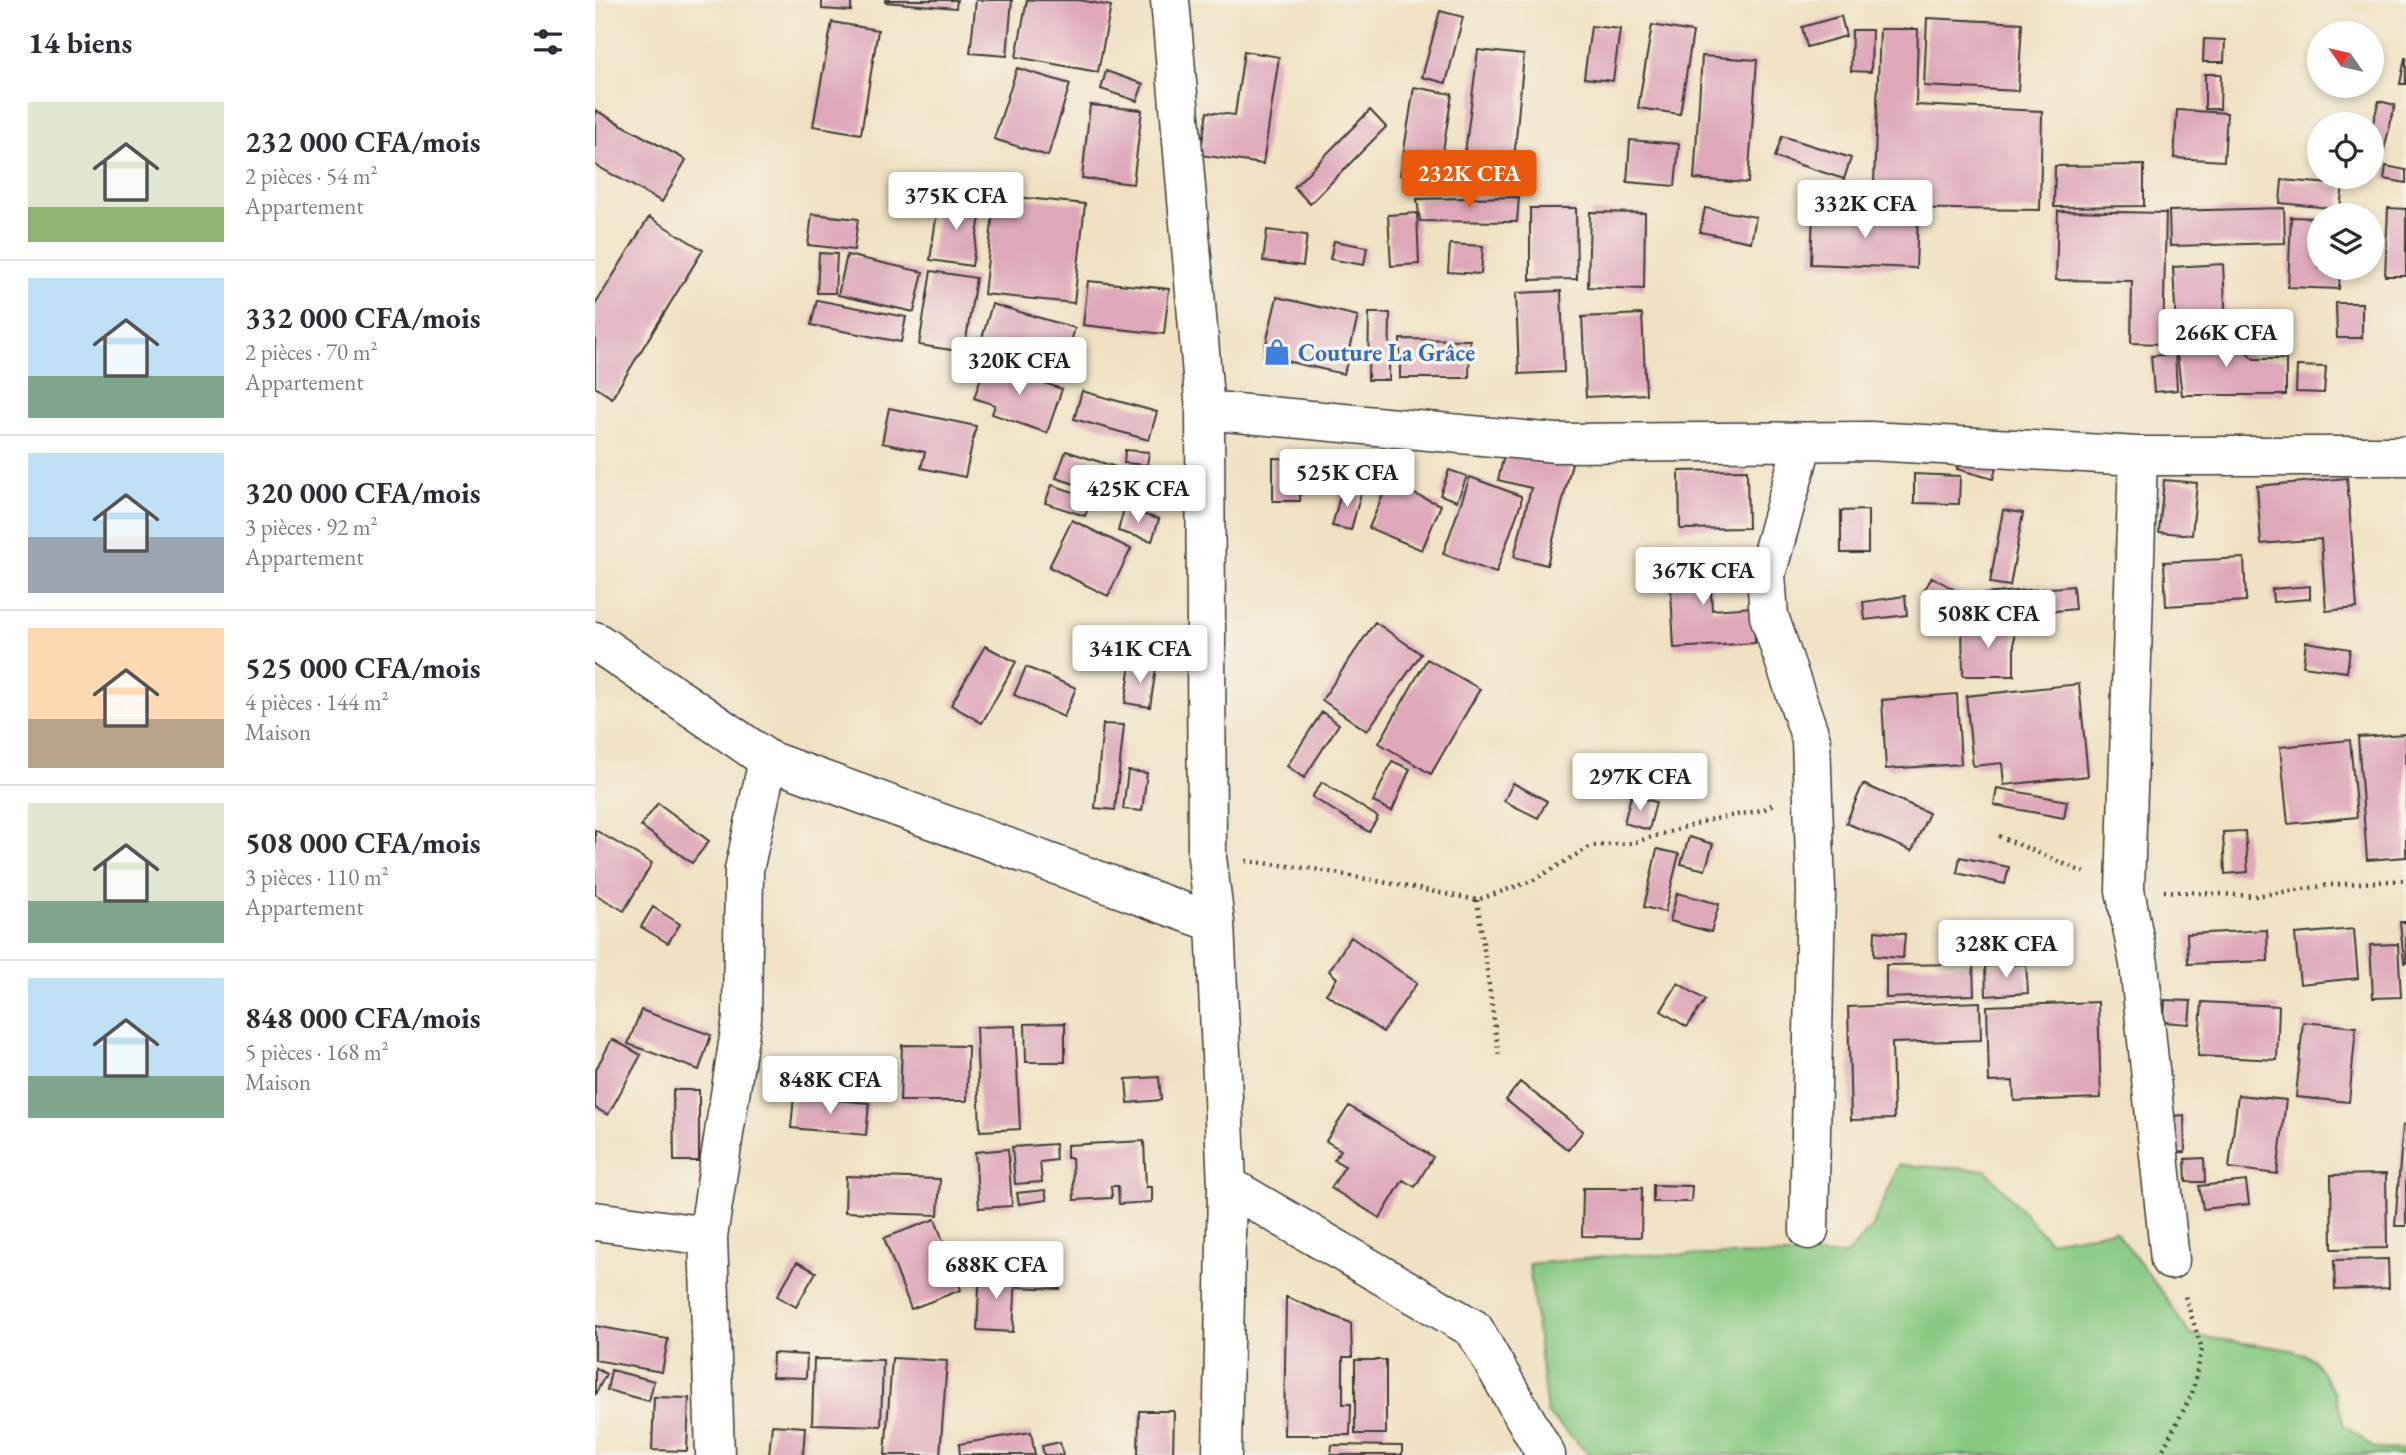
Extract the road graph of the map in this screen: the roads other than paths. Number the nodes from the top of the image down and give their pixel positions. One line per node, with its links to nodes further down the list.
1 (1170, 0): 2 (street)
2 (1205, 410): 3 (street); 8 (street)
3 (1803, 442): 4 (street); 11 (street)
4 (2138, 456): 5 (street); 13 (street)
5 (2406, 456)
6 (595, 641): 7 (street)
7 (768, 760): 8 (street); 12 (street)
8 (1215, 923): 9 (street)
9 (1227, 1185): 15 (street); 16 (street)
10 (595, 1221): 12 (street)
11 (1809, 1230)
12 (708, 1237): 14 (street)
13 (2170, 1260)
14 (715, 1455)
15 (1222, 1455)
16 (1546, 1455)

